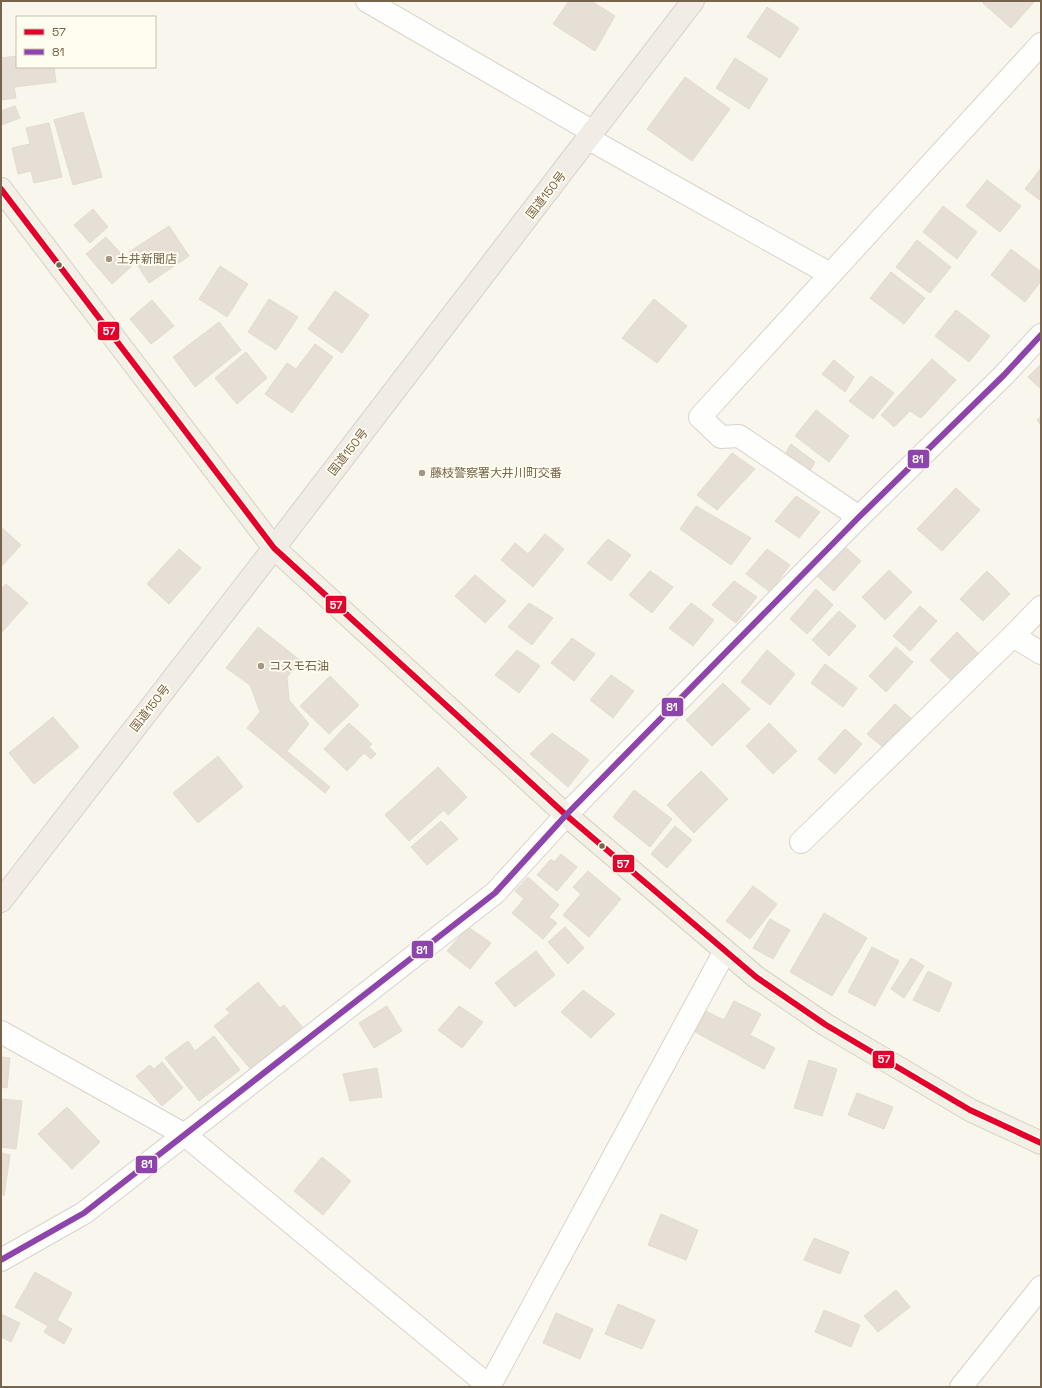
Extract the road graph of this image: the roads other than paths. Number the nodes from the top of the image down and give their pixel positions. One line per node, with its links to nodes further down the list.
1 (366, 1): 4 (street)
2 (693, 1): 4 (highway, 国道150号)
3 (1041, 44): 6 (street)
4 (591, 136): 6 (street); 9 (highway, 国道150号)
5 (1, 189): 9 (main road)
6 (830, 274): 8 (street)
7 (1041, 336): 8 (street)
8 (859, 517): 13 (street)
9 (274, 548): 13 (main road); 15 (highway, 国道150号)
10 (1041, 607): 11 (street)
11 (1013, 636): 12 (street); 14 (street)
12 (1041, 653)
13 (566, 815): 16 (main road); 18 (street)
14 (801, 842)
15 (1, 901)
16 (725, 951): 19 (main road); 22 (street)
17 (1, 1032): 18 (street)
18 (185, 1135): 20 (street); 22 (street)
19 (1041, 1143)
20 (1, 1260)
21 (1041, 1287): 23 (street)
22 (490, 1387)
23 (961, 1387)

